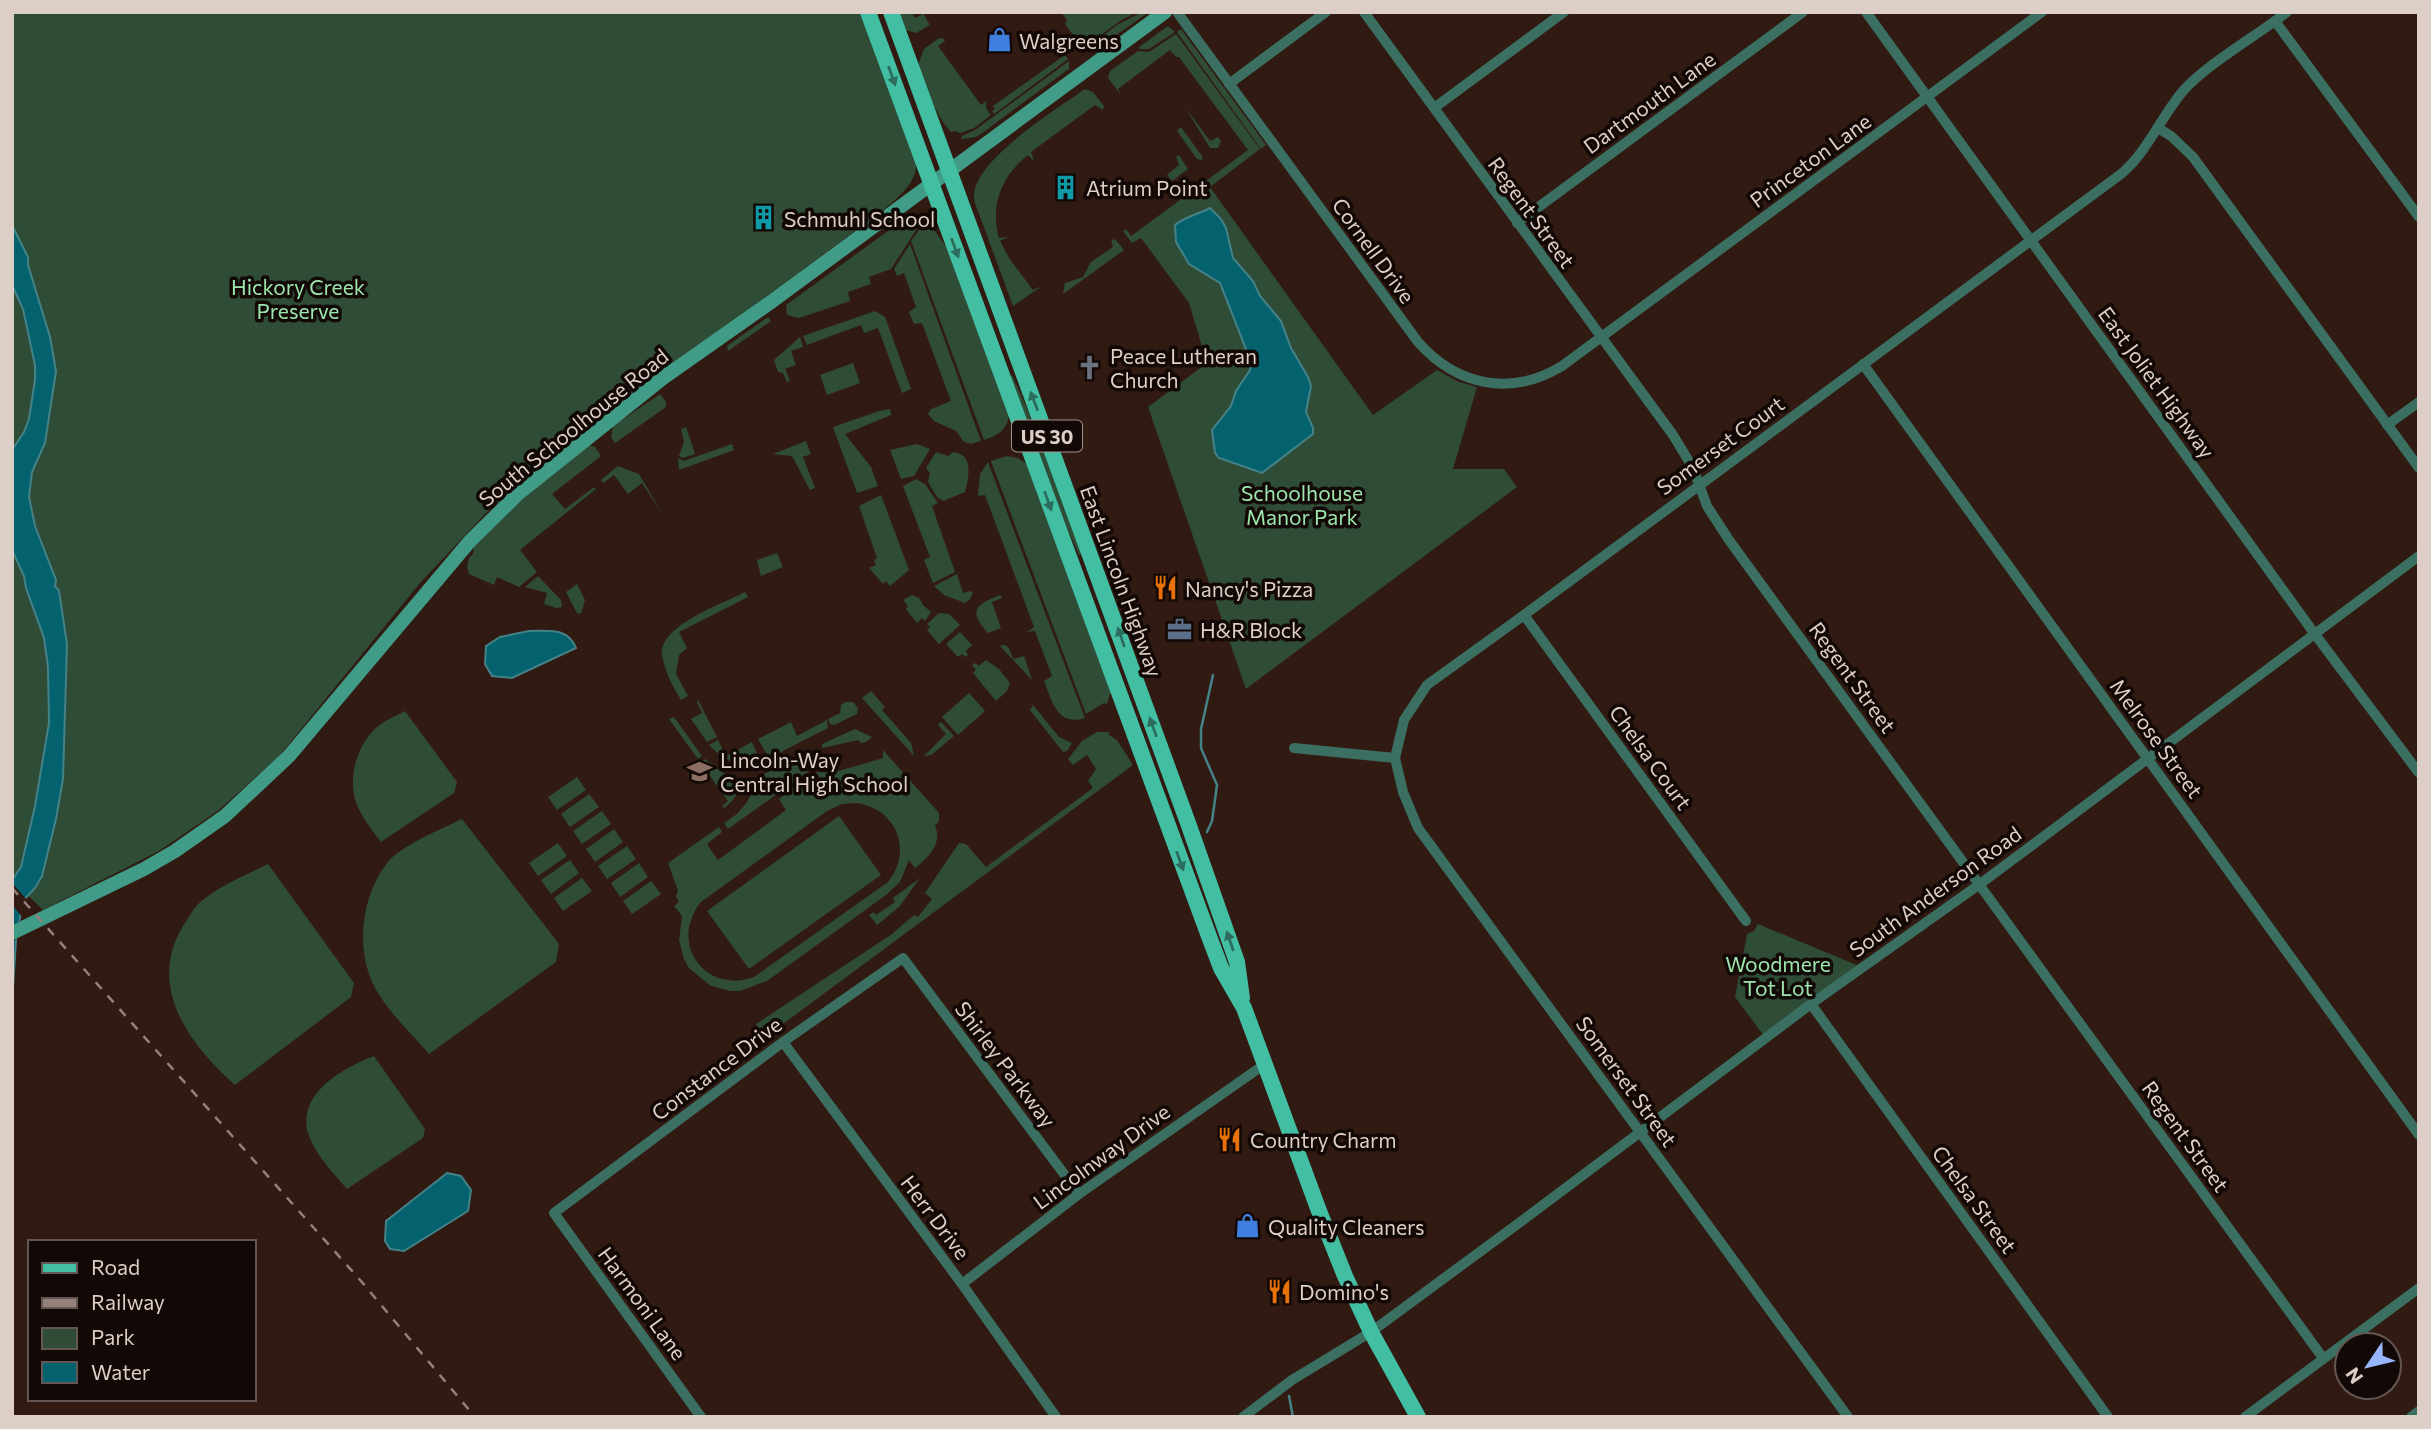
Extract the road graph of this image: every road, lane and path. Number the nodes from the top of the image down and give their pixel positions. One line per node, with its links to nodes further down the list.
1 (869, 12): 18 (main road, US 30, one-way to 18)
2 (891, 12): 17 (main road, US 30)
3 (1165, 12): 17 (street, South Schoolhouse Road)
4 (1177, 12): 13 (street, Cornell Drive)
5 (1326, 12): 13 (street)
6 (1364, 12): 15 (street, Regent Street)
7 (1564, 12): 15 (street)
8 (1803, 12): 20 (street, Dartmouth Lane)
9 (1866, 12): 14 (street, East Joliet Highway)
10 (2042, 12): 14 (street, Princeton Lane)
11 (2287, 12): 12 (street, Somerset Court)
12 (2275, 21): 16 (street, Somerset Court); 19 (street)
13 (1229, 84): 22 (street, Cornell Drive)
14 (1928, 97): 21 (street, East Joliet Highway); 22 (street, Princeton Lane)
15 (1434, 108): 20 (street, Regent Street)
16 (2158, 128): 21 (street, Somerset Court); 25 (street)
17 (948, 171): 18 (street, South Schoolhouse Road); 40 (main road, East Lincoln Highway / US 30, one-way to 17)
18 (931, 184): 37 (street, South Schoolhouse Road); 40 (main road, East Lincoln Highway / US 30, one-way to 40)
19 (2419, 217)
20 (1517, 223): 22 (street, Regent Street)
21 (2031, 239): 23 (street, Somerset Court); 30 (street, East Joliet Highway)
22 (1601, 339): 27 (street, Regent Street)
23 (1863, 364): 27 (street, Somerset Court); 32 (street, Melrose Street)
24 (2419, 402): 25 (street)
25 (2387, 425): 26 (street)
26 (2419, 468)
27 (1699, 484): 29 (street, Somerset Court); 35 (street, Regent Street)
28 (2419, 556): 30 (street, South Anderson Road)
29 (1524, 615): 33 (street, Somerset Court); 36 (street, Chelsa Court)
30 (2315, 633): 32 (street, South Anderson Road); 34 (street, East Joliet Highway)
31 (1294, 748): 33 (street)
32 (2147, 757): 35 (street, South Anderson Road); 44 (street, Melrose Street)
33 (1395, 758): 43 (street, Somerset Street)
34 (2419, 773)
35 (1980, 884): 39 (street, South Anderson Road); 50 (street, Regent Street)
36 (1746, 921)
37 (12, 933)
38 (903, 958): 41 (street, Constance Drive); 45 (street, Shirley Parkway)
39 (1811, 1004): 43 (street, South Anderson Road); 57 (street, Chelsa Street)
40 (1244, 1008): 42 (main road, East Lincoln Highway / US 30)
41 (783, 1042): 46 (street, Constance Drive); 47 (street, Herr Drive)
42 (1265, 1064): 45 (street, Lincolnway Drive); 49 (main road, East Lincoln Highway / US 30)
43 (1642, 1133): 49 (street, South Anderson Road); 56 (street, Somerset Street)
44 (2419, 1135)
45 (1079, 1194): 47 (street, Lincolnway Drive)
46 (554, 1213): 52 (street, Harmoni Lane)
47 (962, 1284): 53 (street, Herr Drive)
48 (2419, 1288): 50 (street)
49 (1371, 1332): 54 (street, South Anderson Road); 55 (main road, East Lincoln Highway / US 30)
50 (2323, 1358): 58 (street)
51 (2419, 1411): 59 (street)
52 (702, 1417)
53 (1056, 1417)
54 (1243, 1417)
55 (1418, 1417)
56 (1848, 1417)
57 (2108, 1417)
58 (2245, 1417)
59 (2411, 1417)

